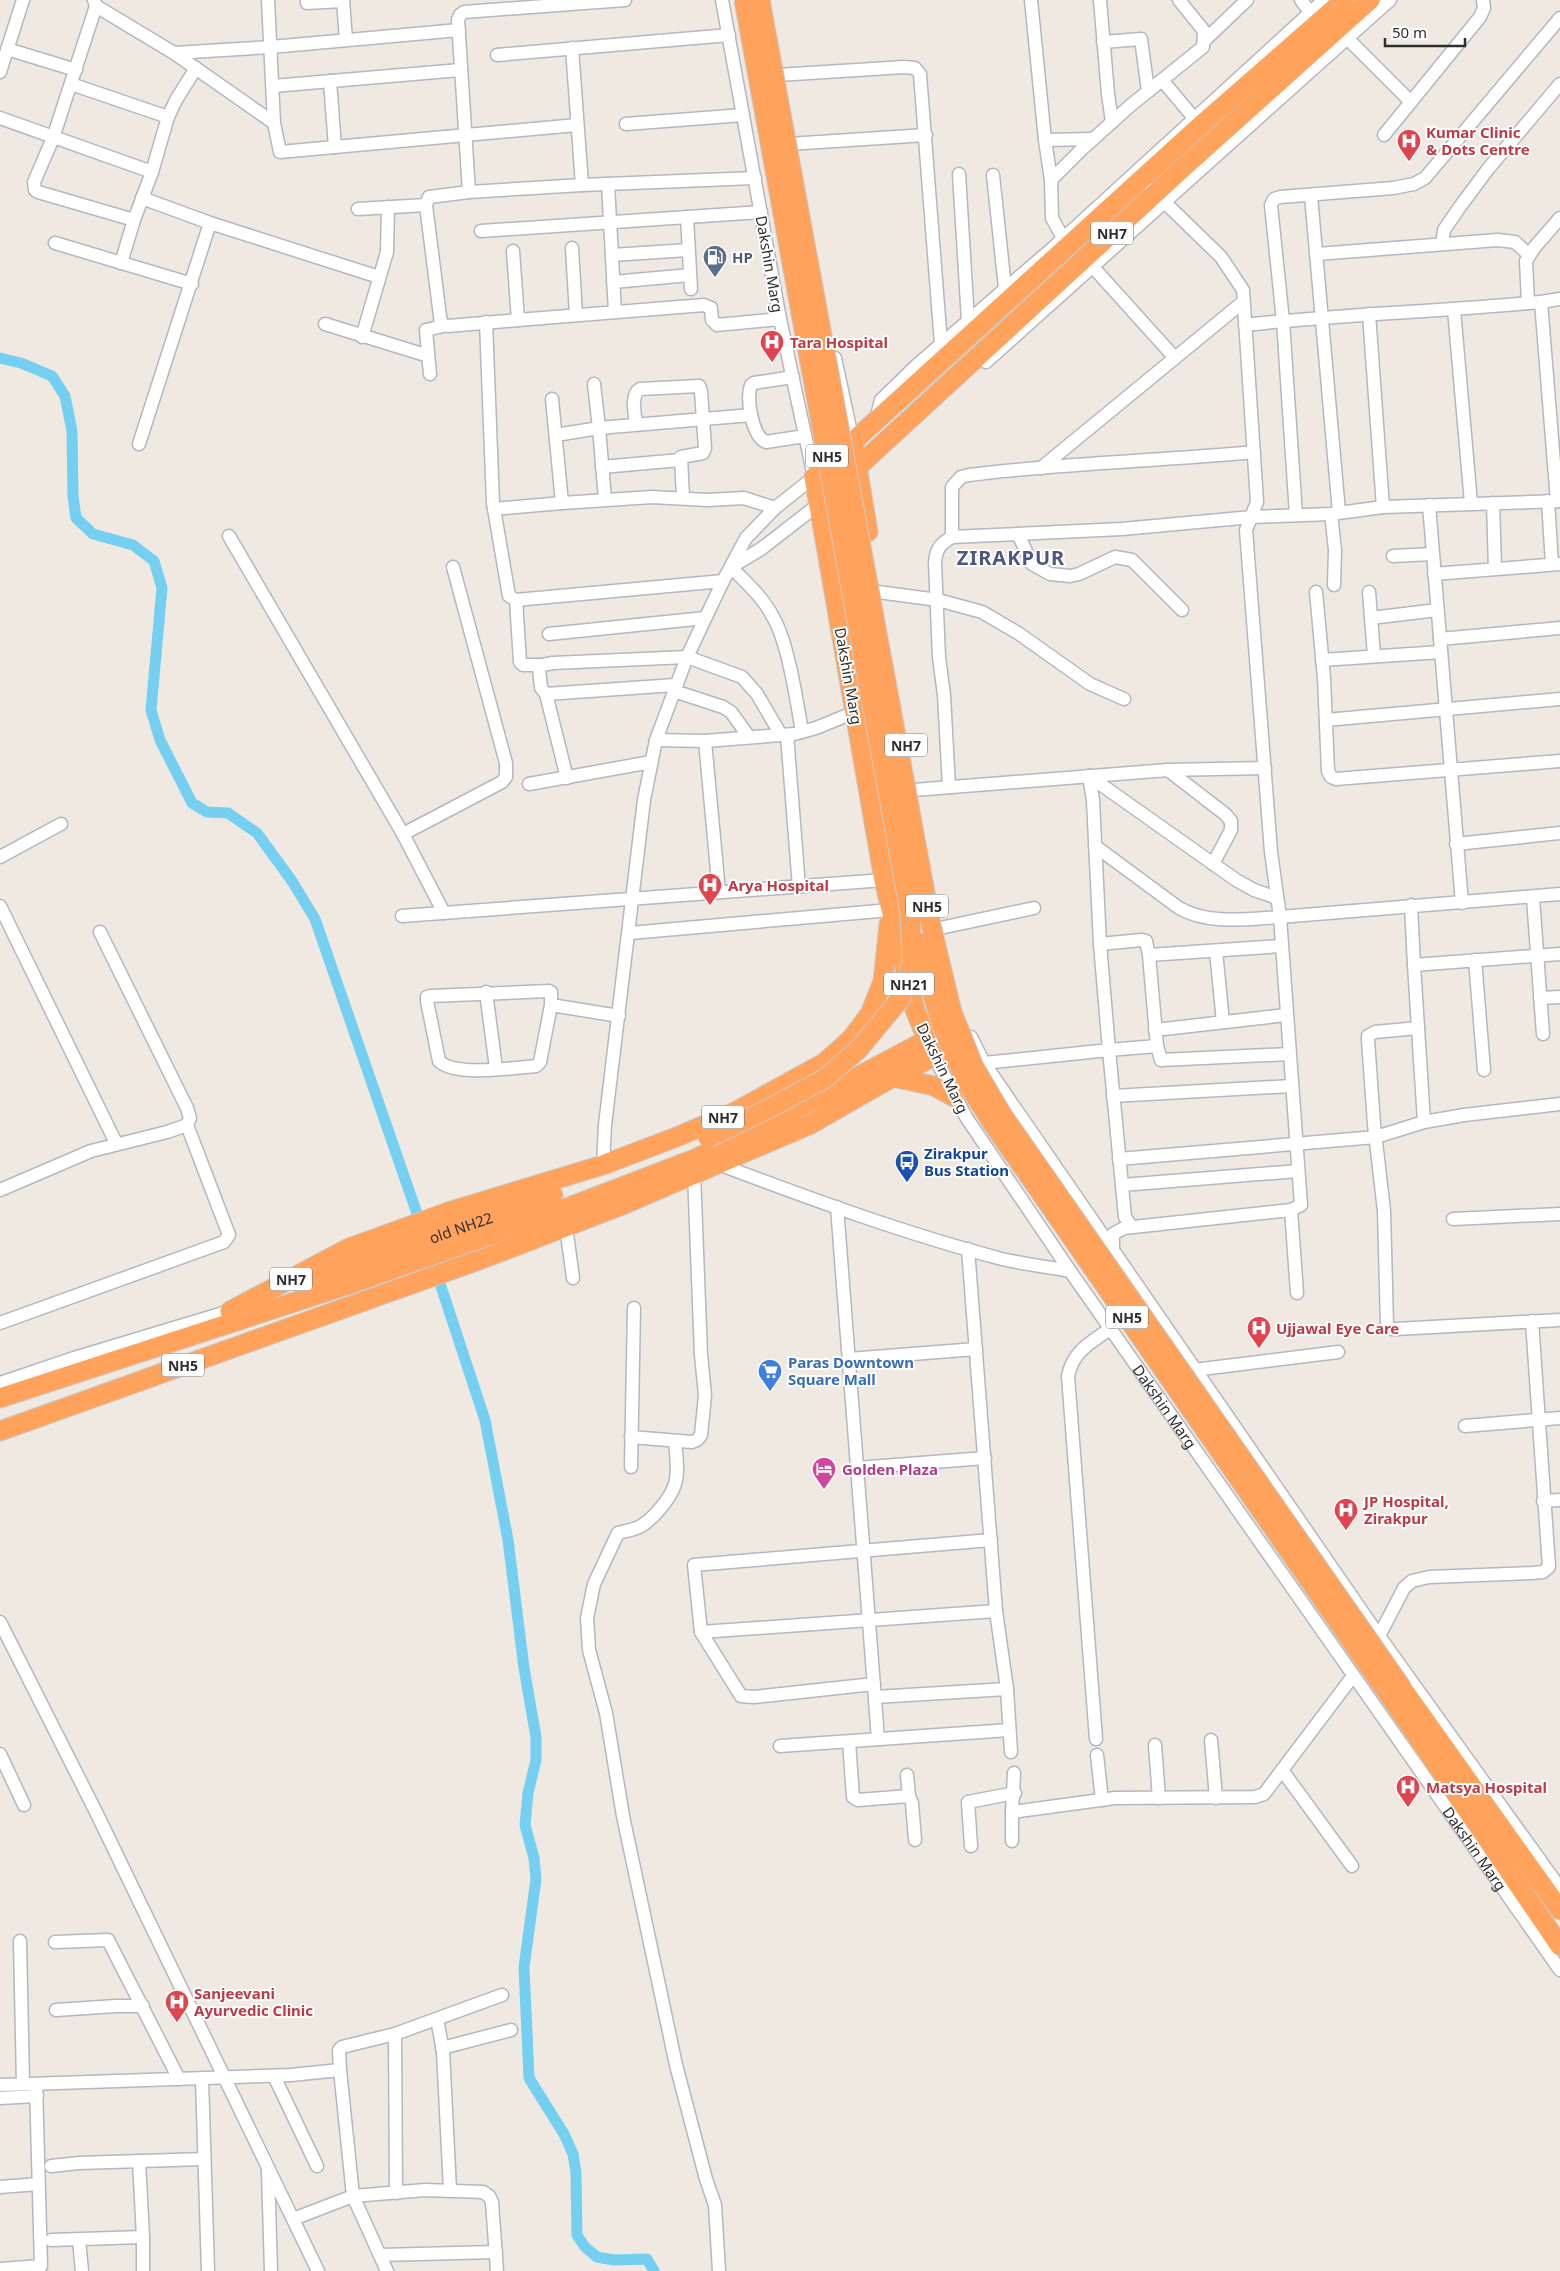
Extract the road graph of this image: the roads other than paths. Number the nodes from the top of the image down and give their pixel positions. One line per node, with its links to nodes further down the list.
1 (23, 0): 33 (street)
2 (268, 0): 31 (street)
3 (307, 0): 4 (street)
4 (343, 0): 29 (street)
5 (625, 0): 20 (street)
6 (722, 0): 26 (street, Dakshin Marg)
7 (744, 0): 229 (highway, NH5, bridge)
8 (760, 0): 326 (highway, Dakshin Marg / NH5, bridge)
9 (764, 0): 40 (street)
10 (1031, 0): 61 (street)
11 (1100, 0): 30 (street)
12 (1179, 0): 28 (street)
13 (1247, 0): 28 (street)
14 (1301, 0): 23 (street)
15 (1324, 0): 23 (street)
16 (1344, 0): 23 (highway, NH7)
17 (1370, 0): 74 (highway, NH7)
18 (1390, 0): 27 (street)
19 (1482, 0): 47 (street)
20 (600, 1): 22 (street)
21 (95, 3): 34 (street); 37 (street)
22 (525, 4): 25 (street)
23 (1314, 17): 51 (street); 68 (highway, NH7)
24 (1560, 18): 73 (street)
25 (459, 30): 29 (street); 38 (street)
26 (728, 35): 32 (street); 48 (street, Dakshin Marg)
27 (1347, 38): 47 (street); 74 (street)
28 (1206, 39): 41 (street)
29 (346, 40): 31 (street)
30 (1103, 42): 46 (street); 52 (street)
31 (271, 47): 34 (street); 45 (street)
32 (572, 48): 35 (street); 55 (street)
33 (7, 49): 37 (street); 39 (street)
34 (174, 53): 36 (street)
35 (497, 55)
36 (196, 68): 49 (street); 53 (street)
37 (76, 70): 43 (street)
38 (460, 70): 42 (street); 56 (street)
39 (0, 72)
40 (778, 75): 57 (street); 62 (street)
41 (1162, 80): 46 (street); 51 (street)
42 (330, 81): 45 (street); 63 (street)
43 (71, 84): 49 (street); 59 (street)
44 (1560, 84): 88 (street)
45 (273, 86): 53 (street)
46 (1148, 92): 52 (street)
47 (1411, 102): 58 (street)
48 (743, 115): 54 (street); 67 (street, Dakshin Marg)
49 (168, 117): 64 (street)
50 (0, 118): 59 (street)
51 (1194, 118): 86 (street)
52 (1112, 122): 60 (street)
53 (274, 123): 63 (street)
54 (626, 124)
55 (577, 125): 56 (street); 71 (street)
56 (466, 135): 63 (street); 72 (street)
57 (926, 135): 62 (street); 121 (street)
58 (1384, 135)
59 (53, 138): 64 (street); 82 (street)
60 (1093, 139): 61 (street); 69 (street)
61 (1045, 140): 69 (street)
62 (789, 144): 137 (street)
63 (335, 146)
64 (152, 172): 75 (street)
65 (959, 174): 114 (street)
66 (993, 175): 101 (street)
67 (755, 178): 70 (street); 79 (street, Dakshin Marg)
68 (1142, 179): 74 (street); 132 (highway, NH7)
69 (1051, 180): 86 (street)
70 (608, 184): 71 (street); 83 (street)
71 (582, 185): 72 (street)
72 (469, 192): 76 (street)
73 (1310, 196): 92 (street); 115 (street)
74 (1160, 197): 96 (street); 104 (street); 141 (highway, NH7)
75 (142, 198): 82 (street); 84 (street)
76 (426, 205): 77 (street); 118 (street)
77 (388, 207): 78 (street); 98 (street)
78 (358, 209)
79 (761, 212): 80 (street); 111 (street, Dakshin Marg)
80 (687, 217): 83 (street); 90 (street)
81 (1560, 218): 94 (street)
82 (134, 220): 95 (street)
83 (610, 222): 85 (street); 93 (street)
84 (210, 223): 98 (street); 100 (street)
85 (481, 231)
86 (1063, 238): 101 (street)
87 (55, 242): 95 (street)
88 (1442, 244): 92 (street); 94 (street)
89 (572, 248): 110 (street)
90 (688, 250): 93 (street); 97 (street)
91 (513, 252): 113 (street)
92 (1317, 254): 112 (street)
93 (612, 255): 99 (street)
94 (1529, 255): 106 (street)
95 (121, 263): 100 (street)
96 (1092, 266): 123 (street); 141 (street)
97 (690, 275): 99 (street); 102 (street)
98 (379, 277): 120 (street)
99 (613, 282): 108 (street)
100 (192, 284): 138 (street)
101 (1005, 288): 114 (street)
102 (691, 289)
103 (1560, 300): 105 (street)
104 (1244, 302): 119 (street); 123 (street)
105 (1541, 302): 106 (street); 125 (street)
106 (1528, 303): 107 (street)
107 (1454, 310): 109 (street); 150 (street)
108 (615, 312): 110 (street); 111 (street)
109 (1369, 314): 112 (street); 153 (street)
110 (576, 316): 113 (street)
111 (780, 319): 127 (street, Dakshin Marg)
112 (1323, 319): 115 (street); 156 (street)
113 (518, 320): 116 (street)
114 (968, 321): 121 (street)
115 (1283, 321): 119 (street); 157 (street)
116 (486, 322): 118 (street); 155 (street)
117 (325, 324): 120 (street)
118 (443, 326): 122 (street)
119 (1245, 326): 139 (street)
120 (362, 337): 122 (street)
121 (942, 344): 132 (street)
122 (428, 353): 126 (street)
123 (1175, 358): 143 (street)
124 (1560, 366): 125 (street)
125 (1547, 367): 147 (street)
126 (430, 374)
127 (793, 377): 130 (street); 136 (street, Dakshin Marg)
128 (594, 384): 134 (street)
129 (552, 399): 135 (street)
130 (751, 415): 131 (street); 136 (street)
131 (704, 419): 133 (street); 133 (street); 140 (street)
132 (876, 420): 137 (highway, NH7)
133 (636, 424): 134 (street)
134 (599, 428): 135 (street); 142 (street)
135 (556, 435): 149 (street)
136 (805, 436): 144 (street, Dakshin Marg)
137 (853, 442): 141 (highway, NH7); 144 (highway, NH7)
138 (139, 444)
139 (1254, 452): 143 (street); 158 (street)
140 (680, 460): 142 (street); 145 (street)
141 (863, 462): 151 (highway, NH7); 171 (highway, NH7)
142 (602, 467): 146 (street)
143 (1041, 468): 161 (street)
144 (814, 476): 151 (highway, Dakshin Marg / NH7); 154 (street)
145 (683, 498): 146 (street); 154 (street)
146 (606, 499): 149 (street)
147 (1555, 501): 148 (street); 164 (street)
148 (1493, 502): 150 (street); 167 (street)
149 (562, 503): 155 (street)
150 (1471, 503): 152 (street)
151 (819, 504): 166 (street); 192 (highway, Dakshin Marg / NH7)
152 (1428, 505): 153 (street); 162 (street)
153 (1383, 507): 156 (street)
154 (775, 508): 166 (street)
155 (494, 509): 174 (street)
156 (1335, 513): 157 (street); 170 (street)
157 (1296, 515): 158 (street)
158 (1252, 517): 159 (street); 201 (street)
159 (1018, 534): 161 (street); 176 (street)
160 (229, 536): 211 (street)
161 (952, 537): 175 (street)
162 (1432, 554): 163 (street); 168 (street)
163 (1393, 556)
164 (1556, 564): 167 (street)
165 (453, 567): 211 (street)
166 (731, 567): 169 (street); 194 (street)
167 (1495, 568): 168 (street)
168 (1434, 574): 177 (street)
169 (722, 581): 174 (street); 178 (street)
170 (1334, 585)
171 (878, 592): 175 (street); 208 (highway, NH7)
172 (1316, 592): 185 (street)
173 (1369, 592): 179 (street)
174 (516, 600): 186 (street)
175 (938, 600): 189 (street); 207 (street)
176 (1182, 610)
177 (1437, 610): 179 (street); 182 (street)
178 (705, 618): 181 (street); 184 (street)
179 (1372, 618): 183 (street)
180 (1560, 628): 182 (street)
181 (549, 634)
182 (1440, 645): 183 (street); 191 (street)
183 (1374, 655): 185 (street)
184 (687, 657): 186 (street); 187 (street); 195 (street)
185 (1322, 660): 193 (street)
186 (542, 665): 188 (street)
187 (675, 688): 188 (street); 196 (street); 197 (street)
188 (546, 694): 205 (street)
189 (1124, 699)
190 (1560, 699): 191 (street)
191 (1445, 709): 193 (street); 202 (street)
192 (855, 712): 194 (street); 216 (highway, Dakshin Marg / NH7)
193 (1326, 720): 202 (street)
194 (802, 732): 195 (street)
195 (784, 735): 196 (street); 217 (street)
196 (750, 737): 198 (street)
197 (656, 740): 198 (street); 200 (street)
198 (705, 741): 218 (street)
199 (1560, 761): 202 (street)
200 (652, 762): 205 (street); 220 (street)
201 (1265, 768): 203 (street); 221 (street)
202 (1452, 769): 212 (street)
203 (1168, 770): 204 (street); 215 (street)
204 (1089, 776): 207 (street); 213 (street); 215 (street)
205 (567, 778): 206 (street)
206 (529, 784)
207 (949, 787): 208 (street)
208 (914, 790): 232 (highway, NH7)
209 (61, 824): 214 (street)
210 (1560, 833): 212 (street)
211 (404, 834): 228 (street)
212 (1456, 844): 223 (street)
213 (1095, 846): 231 (street); 235 (street)
214 (0, 856)
215 (1213, 864): 221 (street)
216 (884, 880): 217 (street); 227 (highway, Dakshin Marg / NH7)
217 (799, 887): 218 (street)
218 (719, 892): 220 (street)
219 (1560, 894): 222 (street)
220 (633, 898): 228 (street); 234 (street)
221 (1277, 898): 231 (street)
222 (1533, 898): 223 (street); 240 (street)
223 (1462, 903): 224 (street)
224 (1411, 905): 231 (street); 242 (street)
225 (0, 906): 269 (street)
226 (1034, 908): 232 (street)
227 (890, 910): 234 (street); 255 (highway, Dakshin Marg / NH21); 273 (highway, NH7)
228 (444, 913): 230 (street)
229 (910, 913): 284 (highway, old NH22, bridge); 326 (highway, Dakshin Marg / NH5, bridge)
230 (402, 916)
231 (1280, 917): 236 (street)
232 (940, 928): 250 (highway, NH7)
233 (100, 932): 267 (street)
234 (630, 933): 248 (street)
235 (1100, 944): 239 (street); 256 (street)
236 (1282, 946): 237 (street); 247 (street)
237 (1216, 951): 239 (street); 249 (street)
238 (1560, 954): 240 (street)
239 (1149, 955): 252 (street)
240 (1538, 956): 241 (street); 245 (street)
241 (1476, 960): 242 (street); 260 (street)
242 (1414, 965): 251 (street)
243 (486, 992): 246 (street); 259 (street); 259 (street)
244 (1560, 997): 245 (street)
245 (1540, 998): 253 (street)
246 (551, 1005): 248 (street); 259 (street)
247 (1286, 1015): 249 (street); 257 (street)
248 (619, 1016): 273 (street)
249 (1223, 1022): 252 (street)
250 (967, 1028): 255 (highway); 258 (street, NH5)
251 (1418, 1028): 266 (street); 268 (street)
252 (1155, 1030): 254 (street)
253 (1543, 1034)
254 (1157, 1046): 256 (street); 257 (street)
255 (931, 1048): 261 (highway); 264 (street, Dakshin Marg / NH21); 284 (highway, NH5)
256 (1109, 1050): 258 (street); 263 (street)
257 (1289, 1054): 262 (street)
258 (984, 1063): 286 (street, NH5)
259 (496, 1068)
260 (1484, 1070)
261 (893, 1077): 264 (highway); 272 (highway, NH5)
262 (1291, 1086): 263 (street); 270 (street)
263 (1113, 1096): 271 (street)
264 (954, 1097): 288 (street, Dakshin Marg / NH5)
265 (1560, 1104): 266 (street)
266 (1424, 1122): 268 (street)
267 (187, 1125): 269 (street); 295 (street)
268 (1376, 1137): 270 (street); 294 (street)
269 (116, 1143): 277 (street)
270 (1296, 1144): 271 (street); 274 (street)
271 (1119, 1159): 276 (street)
272 (718, 1164): 275 (highway, NH5); 278 (street)
273 (603, 1165): 284 (highway, NH7)
274 (1298, 1171): 276 (street); 279 (street)
275 (694, 1173): 283 (highway, NH5); 308 (street)
276 (1122, 1185): 282 (street)
277 (0, 1190)
278 (837, 1207): 285 (street); 299 (street)
279 (1291, 1210): 282 (street); 290 (street)
280 (1560, 1214): 281 (street)
281 (1453, 1219)
282 (1131, 1226): 286 (street)
283 (566, 1227): 289 (street); 306 (highway, NH5)
284 (454, 1229): 287 (highway, NH7); 287 (highway, NH5)
285 (968, 1249): 288 (street); 297 (street)
286 (1113, 1252): 300 (street, NH5)
287 (359, 1262): 292 (highway, NH7); 292 (highway, NH5)
288 (1070, 1271): 296 (street, Dakshin Marg / NH5)
289 (573, 1278)
290 (1297, 1292)
291 (634, 1308): 307 (street)
292 (225, 1319): 301 (street); 302 (highway, NH5)
293 (1560, 1320): 294 (street)
294 (1532, 1321): 304 (street)
295 (0, 1323)
296 (1110, 1329): 317 (street, Dakshin Marg / NH5); 329 (street)
297 (976, 1349): 299 (street); 309 (street)
298 (1338, 1352): 300 (street)
299 (849, 1359): 311 (street)
300 (1194, 1370): 314 (street, NH5)
301 (0, 1383)
302 (0, 1398)
303 (1560, 1418): 304 (street)
304 (1538, 1419): 305 (street); 313 (street)
305 (1465, 1426)
306 (0, 1431)
307 (631, 1437): 308 (street); 310 (street)
308 (675, 1441): 398 (street)
309 (985, 1458): 311 (street); 315 (street)
310 (631, 1467)
311 (857, 1468): 316 (street)
312 (1560, 1500): 313 (street)
313 (1543, 1501): 322 (street)
314 (1308, 1534): 317 (street); 322 (street, NH5)
315 (991, 1540): 316 (street); 318 (street)
316 (864, 1551): 319 (street); 321 (street)
317 (1273, 1562): 323 (street, Dakshin Marg / NH5)
318 (996, 1611): 319 (street); 325 (street)
319 (869, 1620): 321 (street); 324 (street)
320 (0, 1622): 367 (street)
321 (701, 1632): 324 (street)
322 (1379, 1636): 352 (street, NH5)
323 (1353, 1676): 338 (street); 357 (street, Dakshin Marg / NH5)
324 (874, 1684): 327 (street)
325 (1007, 1689): 327 (street); 328 (street)
326 (1397, 1693): 353 (highway, Dakshin Marg); 356 (highway, Dakshin Marg)
327 (875, 1697): 330 (street)
328 (1009, 1730): 330 (street); 335 (street)
329 (1096, 1739)
330 (878, 1740): 332 (street)
331 (1211, 1740): 344 (street)
332 (849, 1742): 334 (street); 342 (street)
333 (1155, 1745): 343 (street)
334 (780, 1746)
335 (1010, 1752)
336 (0, 1754): 346 (street)
337 (1097, 1755): 345 (street)
338 (1282, 1770): 344 (street); 351 (street)
339 (1014, 1773): 341 (street)
340 (907, 1776): 342 (street)
341 (1015, 1793): 347 (street); 350 (street)
342 (909, 1796): 348 (street)
343 (1159, 1798): 344 (street); 345 (street)
344 (1216, 1798)
345 (1102, 1800): 347 (street)
346 (24, 1804)
347 (1012, 1812): 349 (street)
348 (915, 1840)
349 (1012, 1841)
350 (971, 1846)
351 (1352, 1866)
352 (1560, 1888)
353 (1560, 1910)
354 (20, 1941): 370 (street)
355 (55, 1942): 359 (street)
356 (1560, 1946)
357 (1560, 1970)
358 (502, 1996): 361 (street)
359 (143, 2006): 360 (street); 368 (street)
360 (56, 2010)
361 (437, 2019): 363 (street); 364 (street)
362 (511, 2030): 364 (street)
363 (395, 2034): 365 (street); 382 (street)
364 (442, 2048): 381 (street)
365 (340, 2070): 366 (street); 383 (street)
366 (274, 2076): 367 (street); 377 (street)
367 (225, 2078): 369 (street); 378 (street)
368 (179, 2079): 369 (street); 372 (street)
369 (202, 2079): 374 (street)
370 (22, 2084): 371 (street); 372 (street)
371 (0, 2085)
372 (36, 2093): 373 (street); 379 (street)
373 (0, 2098)
374 (204, 2159): 375 (street); 393 (street)
375 (139, 2161): 376 (street); 385 (street)
376 (50, 2166)
377 (317, 2166)
378 (268, 2167): 384 (street); 394 (street)
379 (38, 2184): 380 (street); 390 (street)
380 (0, 2187)
381 (450, 2190): 382 (street); 388 (street)
382 (396, 2193): 383 (street)
383 (353, 2196): 384 (street); 389 (street)
384 (293, 2219): 395 (street)
385 (143, 2237): 387 (street); 392 (street)
386 (50, 2240): 387 (street)
387 (79, 2240): 391 (street)
388 (496, 2252): 389 (street); 397 (street)
389 (380, 2255): 396 (street)
390 (0, 2269)
391 (82, 2271)
392 (143, 2271)
393 (208, 2271)
394 (271, 2271)
395 (318, 2271)
396 (387, 2271)
397 (497, 2271)
398 (719, 2271)

